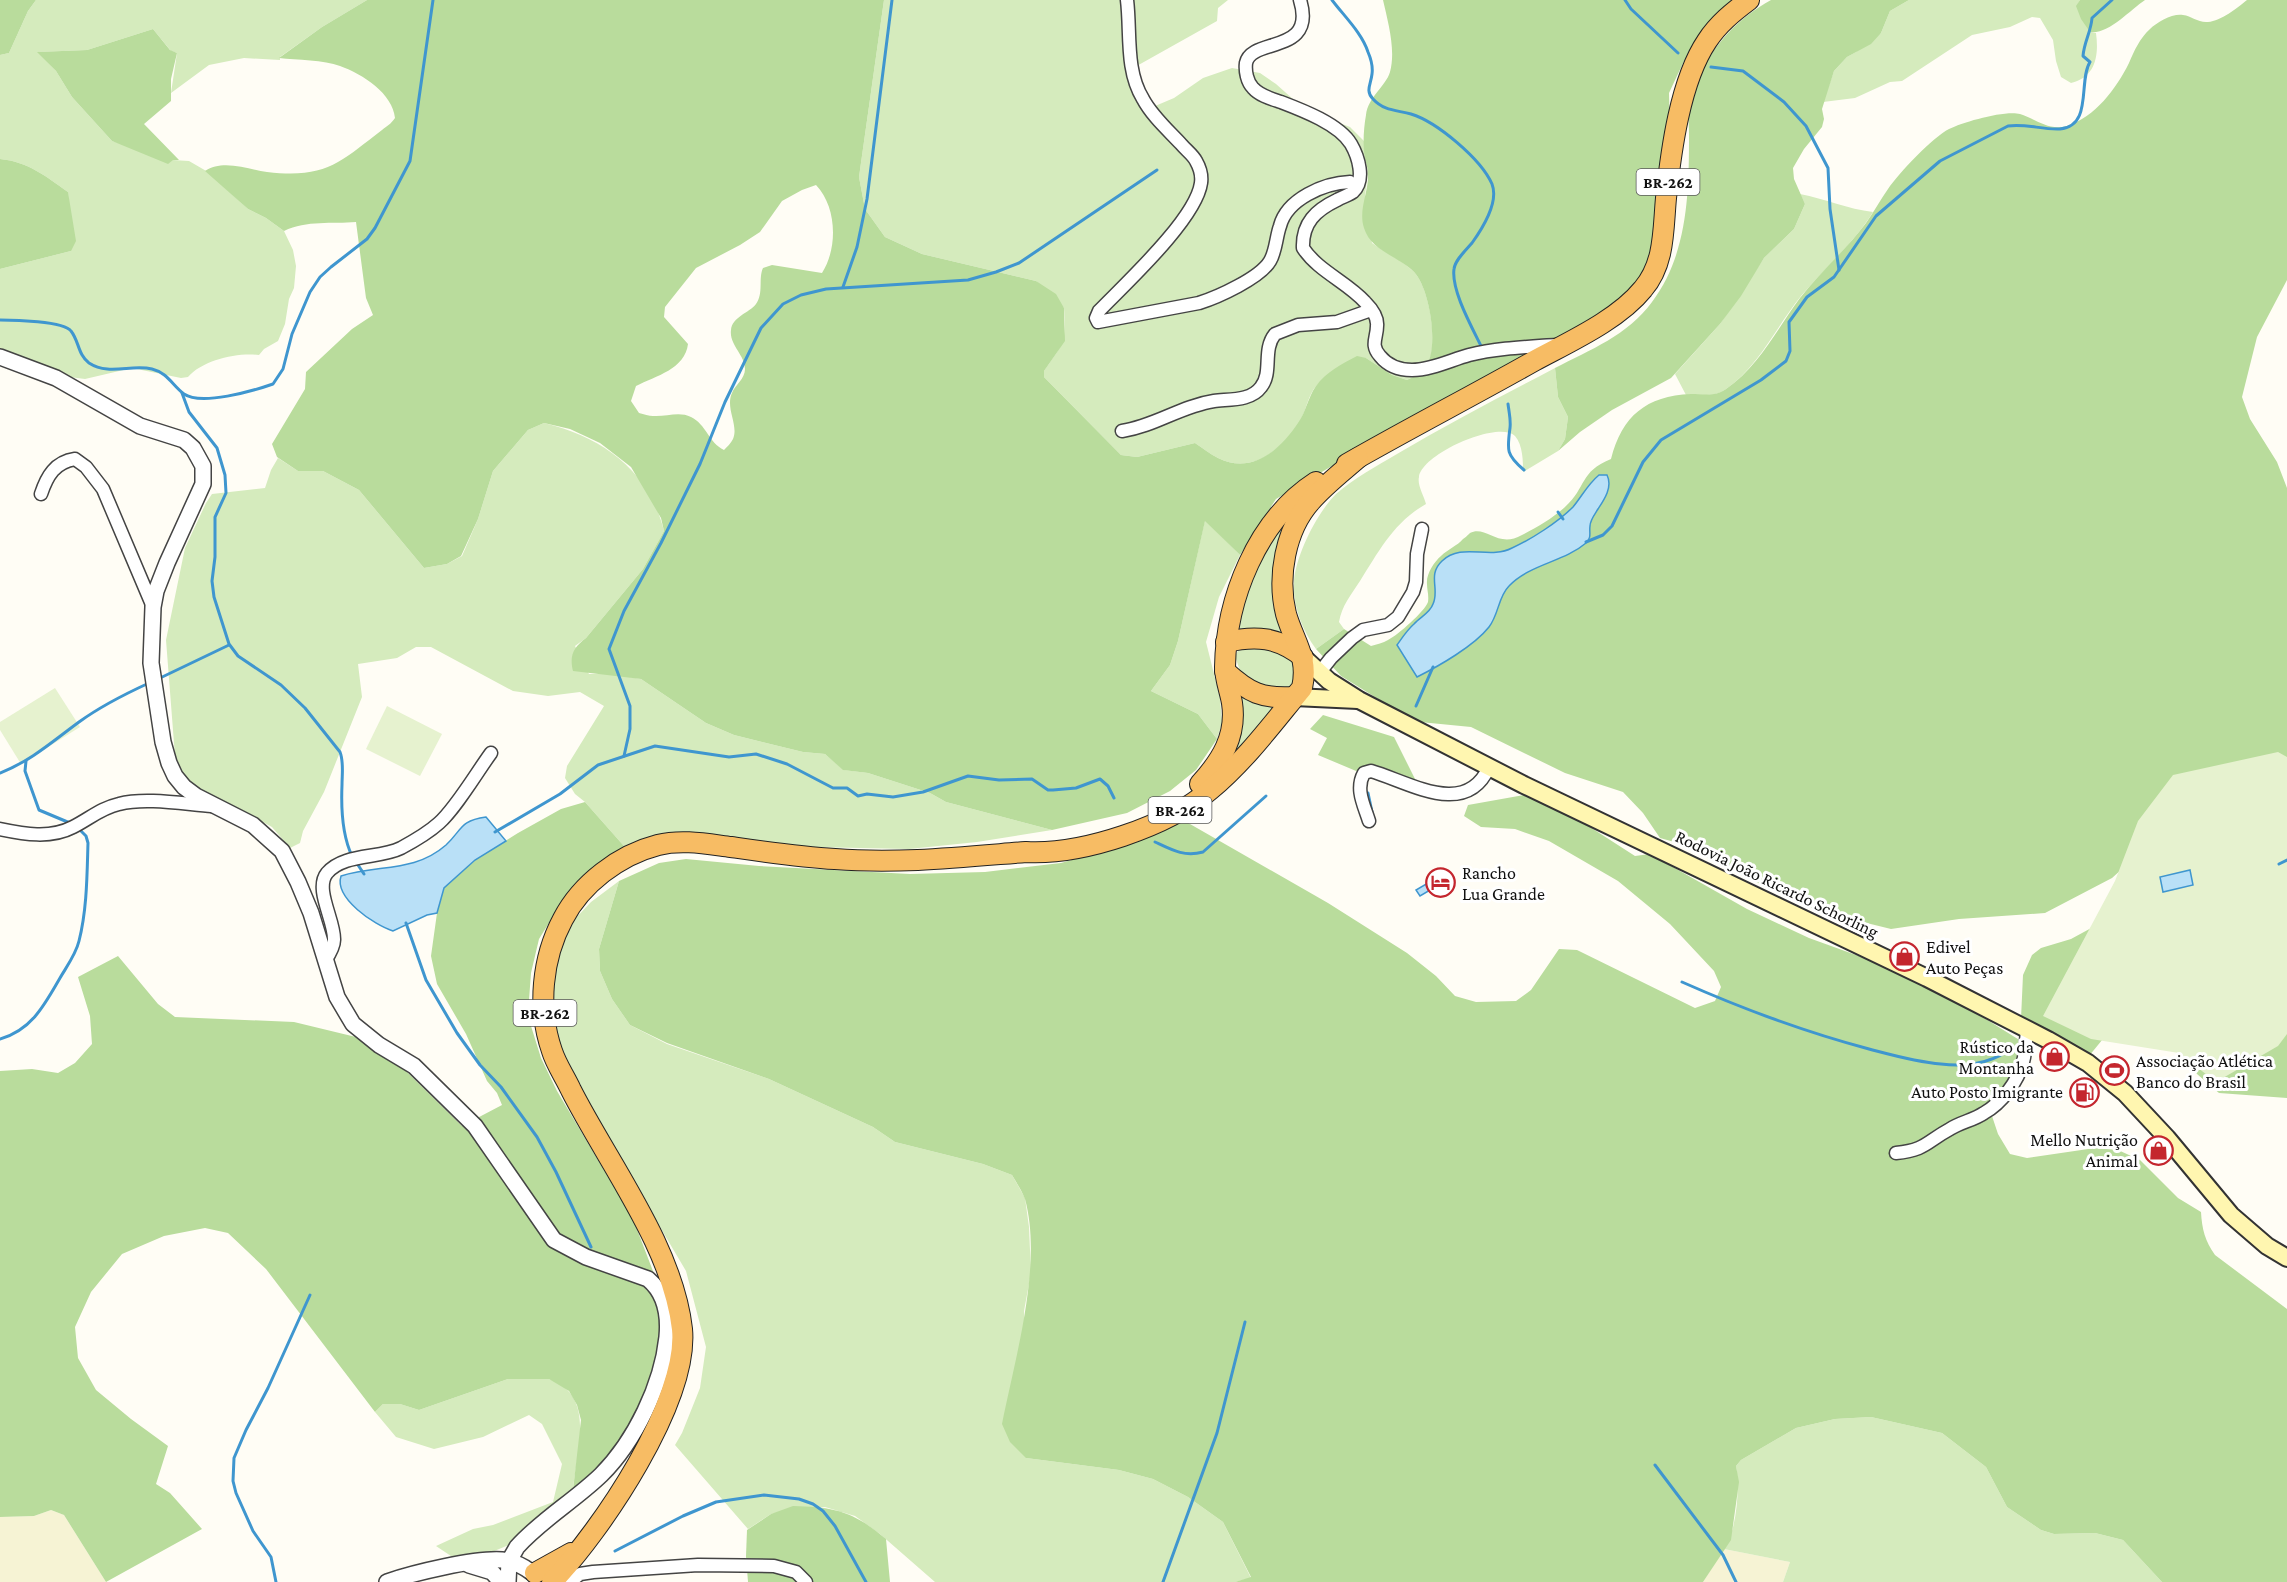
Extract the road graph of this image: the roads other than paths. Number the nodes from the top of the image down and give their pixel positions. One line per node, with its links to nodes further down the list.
1 (1127, 0): 4 (street)
2 (1300, 0): 4 (street)
3 (1749, 0): 6 (highway, BR-262)
4 (1356, 187): 5 (street)
5 (1371, 310): 6 (street); 8 (street)
6 (1566, 344): 9 (highway, BR-262)
7 (0, 357): 12 (street)
8 (1122, 431)
9 (1358, 458): 13 (highway, BR-262); 14 (highway, BR-262)
10 (41, 494): 12 (street)
11 (1422, 529): 16 (street)
12 (153, 608): 21 (street)
13 (1226, 642): 14 (highway); 15 (highway, BR-262)
14 (1303, 657): 16 (main road, Rodovia João Ricardo Schorling); 17 (highway, BR-262)
15 (1225, 671): 17 (highway); 24 (highway, BR-262)
16 (1320, 672): 18 (main road, Rodovia João Ricardo Schorling)
17 (1294, 697): 18 (main road, Rodovia João Ricardo Schorling); 24 (highway, BR-262)
18 (1359, 700): 20 (main road, Rodovia João Ricardo Schorling)
19 (491, 753): 25 (street)
20 (1489, 767): 22 (street); 26 (main road, Rodovia João Ricardo Schorling)
21 (216, 806): 23 (street); 25 (street)
22 (1369, 821)
23 (0, 829)
24 (1026, 852): 30 (highway, BR-262)
25 (325, 961): 29 (street)
26 (2027, 1029): 27 (street); 28 (main road, Rodovia João Ricardo Schorling)
27 (1896, 1154)
28 (2287, 1258)
29 (525, 1538): 31 (street); 33 (street)
30 (581, 1547): 33 (highway, BR-262); 37 (highway)
31 (509, 1561): 32 (street); 33 (street); 36 (street)
32 (463, 1564): 34 (street); 35 (street)
33 (539, 1576): 36 (street)
34 (387, 1582)
35 (501, 1582)
36 (510, 1582)
37 (558, 1582)
38 (570, 1582): 39 (street)
39 (806, 1582)

